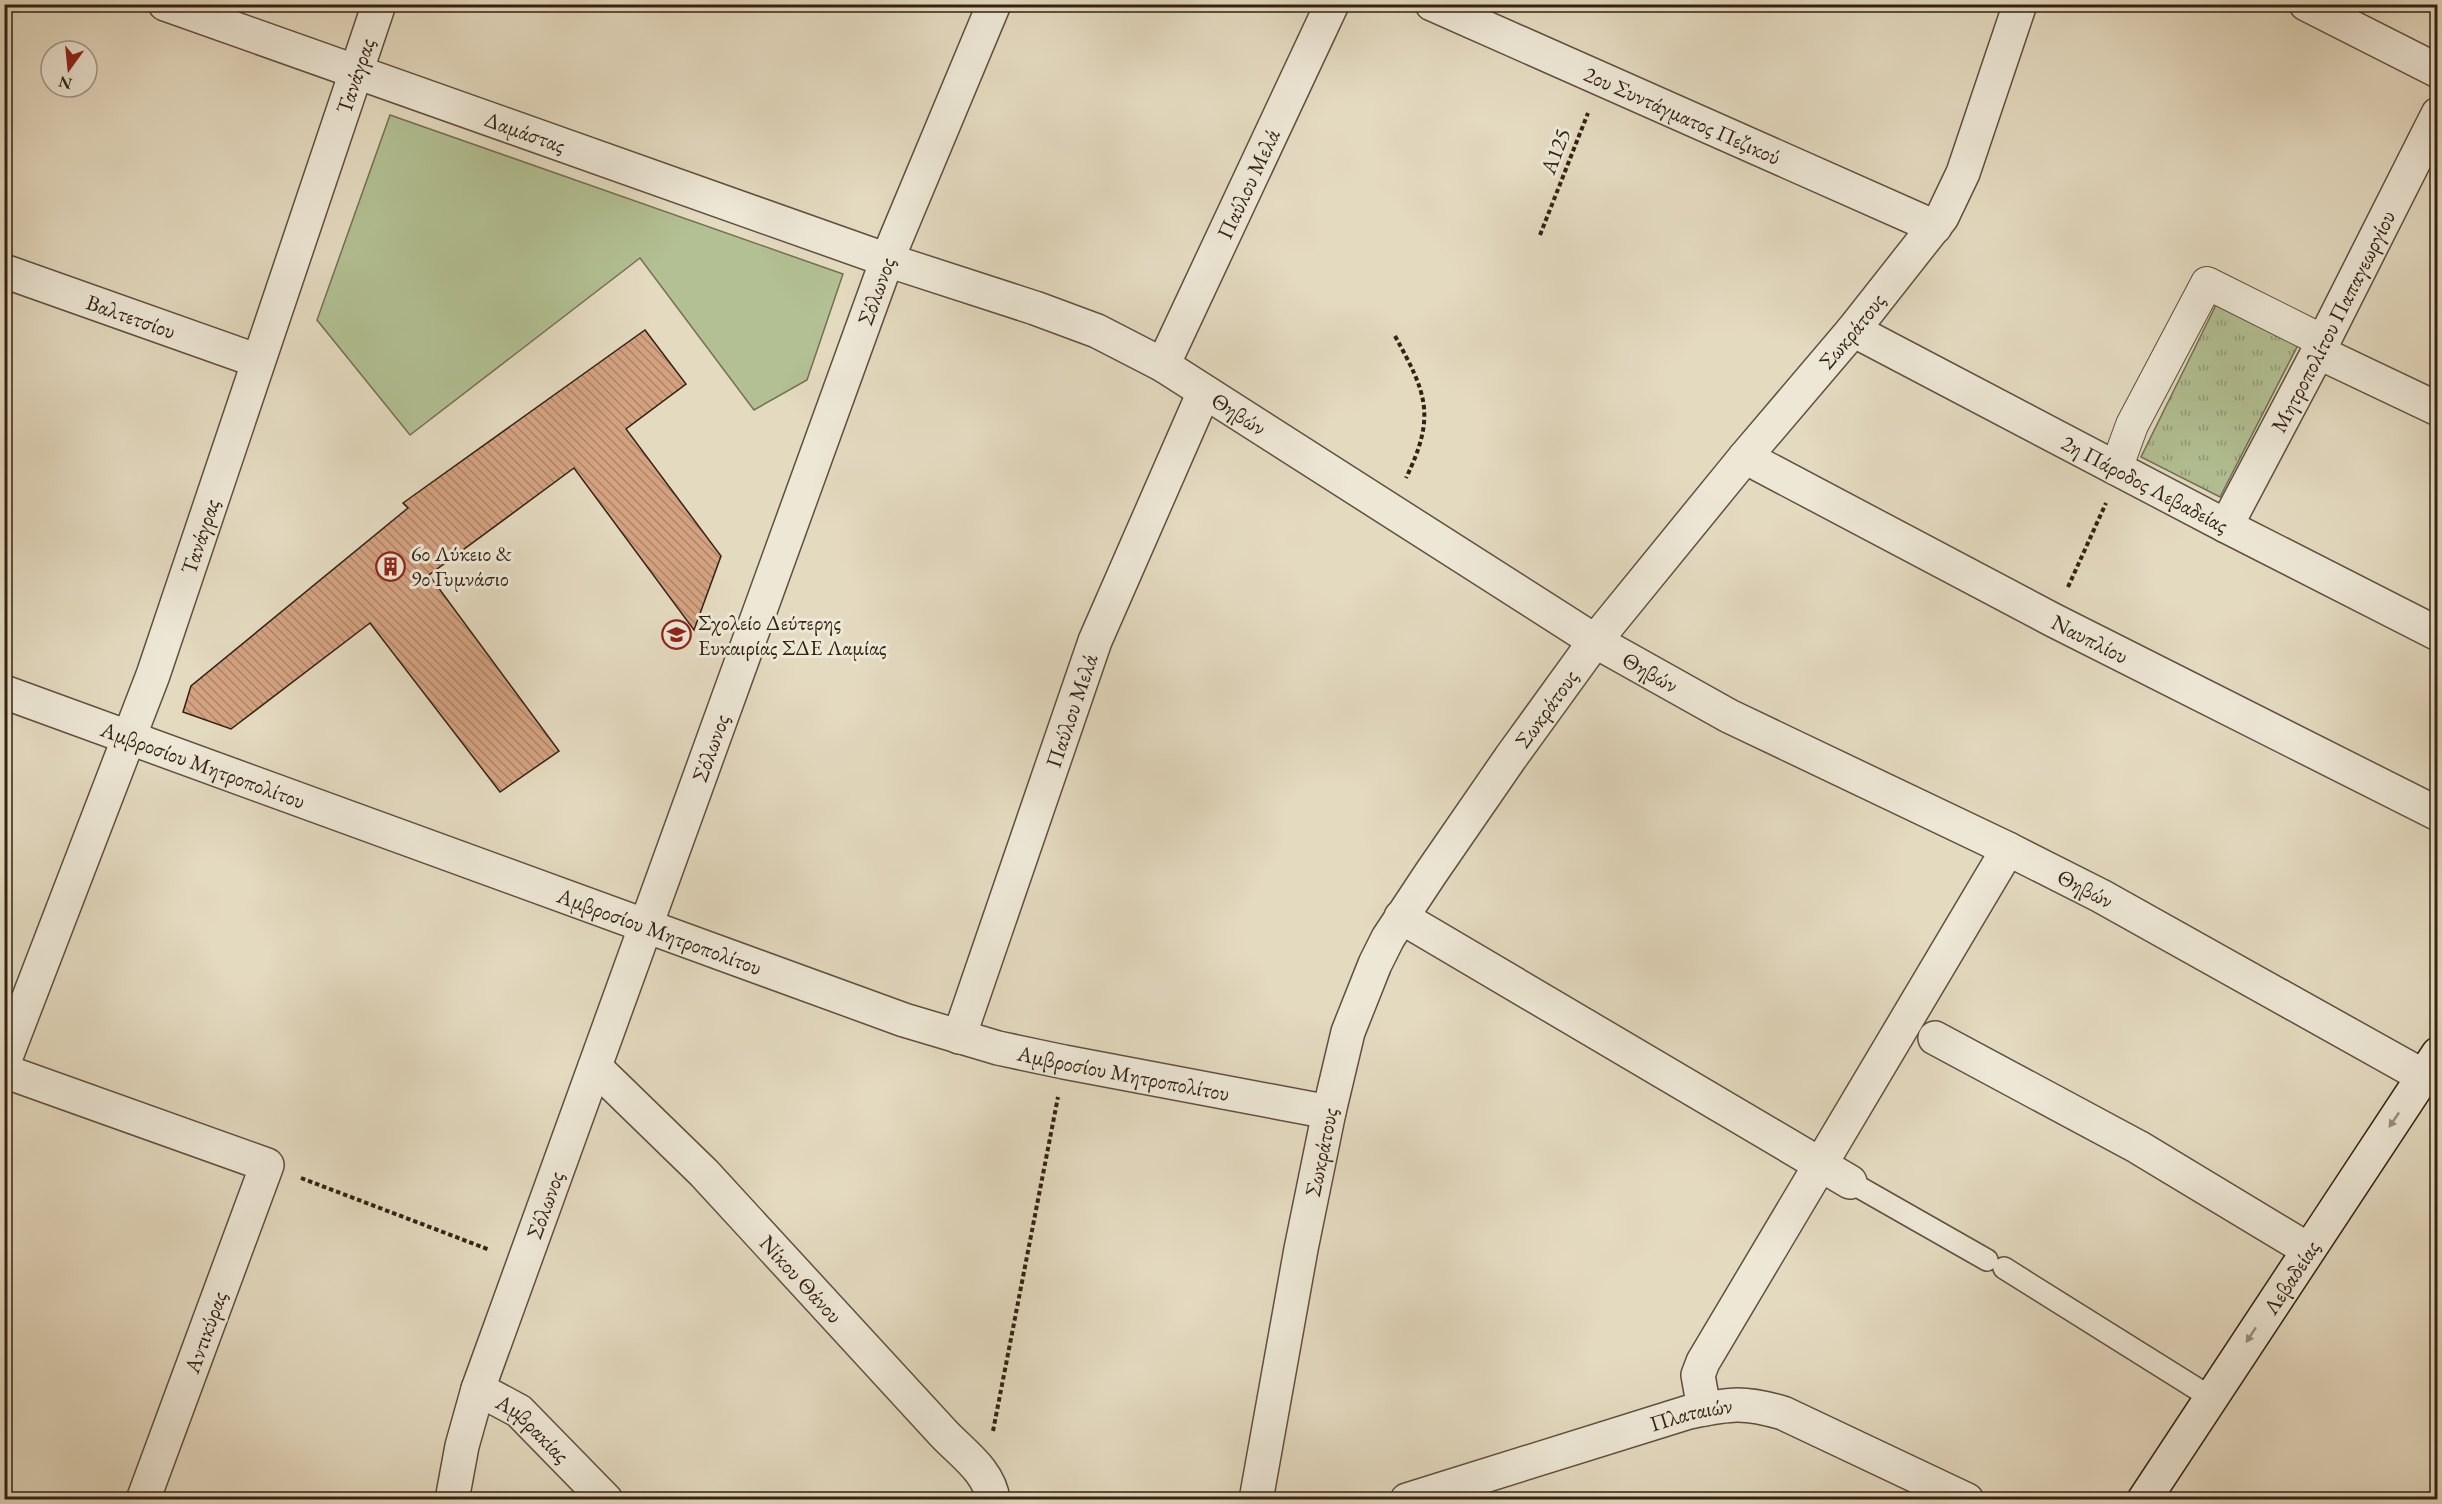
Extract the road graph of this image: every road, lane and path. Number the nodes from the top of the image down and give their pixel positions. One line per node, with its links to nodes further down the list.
1 (165, 4): 9 (street, Δαμάστας)
2 (379, 4): 9 (street, Τανάγρας)
3 (994, 4): 14 (street, Σόλωνος)
4 (1332, 4): 20 (street, Παύλου Μελά)
5 (1432, 4): 10 (street, 2ου Συντάγματος Πεζικού)
6 (2020, 4): 12 (street, Σωκράτους)
7 (2306, 4): 8 (street)
8 (2438, 71)
9 (355, 72): 14 (street, Δαμάστας); 19 (street, Τανάγρας)
10 (1601, 79): 12 (street, 2ου Συντάγματος Πεζικού); 13 (path, Α125)
11 (2438, 114): 18 (street, Μητροπολίτου Παπαγεωργίου)
12 (1935, 227): 16 (street, Σωκράτους)
13 (1540, 235)
14 (887, 260): 20 (street, Θηβών); 35 (street, Σόλωνος)
15 (4, 271): 19 (street, Βαλτετσίου)
16 (1853, 330): 23 (street, Σωκράτους); 24 (street, 2η Πάροδος Λεβαδείας)
17 (1395, 336): 25 (path)
18 (2320, 346): 22 (street); 24 (street); 26 (street, Μητροπολίτου Παπαγεωργίου)
19 (258, 361): 31 (street, Τανάγρας)
20 (1163, 365): 21 (street, Θηβών)
21 (1204, 392): 25 (street, Θηβών); 36 (street, Παύλου Μελά)
22 (2438, 410)
23 (1745, 457): 27 (street, Ναυπλίου); 29 (street, Σωκράτους)
24 (2116, 469): 26 (street, 2η Πάροδος Λεβαδείας); 27 (path)
25 (1387, 508): 29 (street, Θηβών)
26 (2226, 526): 28 (street, 2η Πάροδος Λεβαδείας)
27 (2053, 620): 32 (street, Ναυπλίου)
28 (2438, 634)
29 (1595, 641): 33 (street, Θηβών); 34 (street, Σωκράτους)
30 (4, 692): 31 (street, Αμβροσίου Μητροπολίτου)
31 (130, 737): 35 (street, Αμβροσίου Μητροπολίτου); 38 (street, Τανάγρας)
32 (2438, 814)
33 (2008, 849): 40 (street, Θηβών); 44 (street)
34 (1401, 917): 43 (street, Σωκράτους); 44 (street)
35 (646, 927): 36 (street, Αμβροσίου Μητροπολίτου); 41 (street, Σόλωνος)
36 (959, 1036): 39 (street, Αμβροσίου Μητροπολίτου)
37 (1935, 1038): 47 (street)
38 (4, 1062)
39 (1064, 1062): 43 (street, Αμβροσίου Μητροπολίτου); 52 (path)
40 (2430, 1065): 47 (street, Λεβαδείας, one-way to 47)
41 (595, 1067): 48 (street, Σόλωνος); 52 (street, Νίκου Θάνου)
42 (4, 1071): 45 (street)
43 (1329, 1112): 57 (street, Σωκράτους)
44 (1820, 1164): 46 (street); 51 (street)
45 (267, 1165): 48 (path); 53 (street, Αντικύρας)
46 (1850, 1182): 50 (lane)
47 (2307, 1249): 50 (street, Λεβαδείας, one-way to 50)
48 (525, 1262): 49 (street, Σόλωνος)
49 (478, 1389): 54 (street, Σόλωνος); 55 (street, Αμβρακίας)
50 (2210, 1397): 60 (street, Λεβαδείας)
51 (1704, 1409): 58 (street, Πλαταιών); 59 (street, Πλαταιών)
52 (978, 1467): 56 (street, Νίκου Θάνου)
53 (143, 1500)
54 (452, 1500)
55 (606, 1500)
56 (993, 1500)
57 (1256, 1500)
58 (1407, 1500)
59 (1967, 1500)
60 (2144, 1500)

